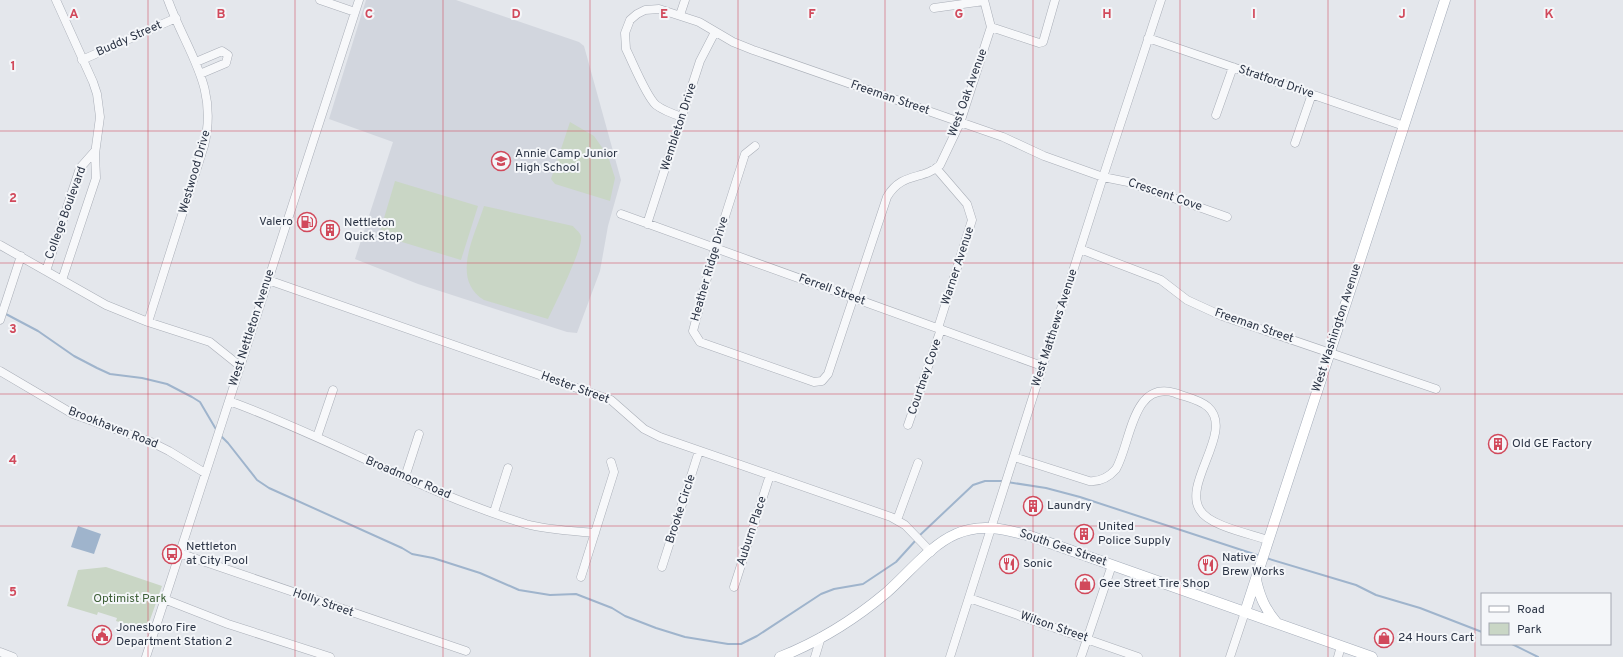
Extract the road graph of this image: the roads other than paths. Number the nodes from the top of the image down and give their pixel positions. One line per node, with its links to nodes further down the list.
1 (56, 0): 17 (street)
2 (168, 0): 13 (street, Westwood Drive)
3 (320, 0): 11 (street)
4 (359, 0): 11 (street, West Nettleton Avenue)
5 (685, 0): 12 (street)
6 (1055, 0): 14 (street)
7 (1161, 0): 16 (street, West Matthews Avenue)
8 (1445, 0): 25 (main road, West Washington Avenue)
9 (984, 1): 10 (street); 14 (street)
10 (934, 8)
11 (355, 12): 40 (street, West Nettleton Avenue)
12 (680, 15): 15 (street, Freeman Street); 23 (street, Freeman Street)
13 (176, 18): 17 (street, Buddy Street); 18 (street, Westwood Drive)
14 (991, 27): 24 (street, West Oak Avenue)
15 (715, 32): 23 (street, Wembleton Drive); 24 (street, Freeman Street)
16 (1148, 38): 19 (street, Stratford Drive); 30 (street, West Matthews Avenue)
17 (82, 60): 28 (street)
18 (196, 62): 20 (street, Westwood Drive); 20 (street)
19 (1233, 67): 21 (street, Stratford Drive); 22 (street)
20 (200, 74): 43 (street, Westwood Drive)
21 (1312, 94): 25 (street, Stratford Drive); 26 (street)
22 (1216, 115)
23 (682, 117): 33 (street, Wembleton Drive)
24 (960, 123): 29 (street, West Oak Avenue); 30 (street, Freeman Street)
25 (1404, 126): 45 (main road, West Washington Avenue)
26 (1295, 143)
27 (755, 146): 35 (street, Heather Ridge Drive)
28 (95, 151): 38 (street, College Boulevard); 39 (street)
29 (936, 168): 41 (street); 44 (street, Warner Avenue)
30 (1102, 177): 32 (street, Crescent Cove); 36 (street, West Matthews Avenue)
31 (621, 214): 33 (street, Ferrell Street)
32 (1227, 217)
33 (647, 224): 35 (street, Ferrell Street)
34 (0, 245): 37 (street)
35 (715, 248): 41 (street, Ferrell Street); 41 (street, Heather Ridge Drive)
36 (1080, 249): 45 (street, Freeman Street); 47 (street, West Matthews Avenue)
37 (21, 256): 38 (street); 42 (street)
38 (46, 271): 39 (street)
39 (62, 280): 43 (street)
40 (268, 280): 46 (street, West Nettleton Avenue); 55 (street, Hester Street)
41 (854, 298): 44 (street, Ferrell Street)
42 (0, 320)
43 (148, 322): 46 (street)
44 (939, 329): 47 (street, Ferrell Street); 52 (street, Courtney Cove)
45 (1329, 352): 49 (street, Freeman Street); 67 (main road, West Washington Avenue)
46 (240, 366): 51 (street, West Nettleton Avenue)
47 (1042, 366): 56 (street, West Matthews Avenue)
48 (0, 371): 60 (street, Brookhaven Road)
49 (1436, 389)
50 (333, 390): 54 (street)
51 (229, 401): 54 (street, Broadmoor Road); 60 (street, West Nettleton Avenue)
52 (908, 425)
53 (419, 434): 62 (street)
54 (317, 437): 62 (street, Broadmoor Road)
55 (699, 451): 61 (street, Hester Street); 71 (street, Brooke Circle)
56 (1014, 457): 65 (street, West Matthews Avenue); 67 (street)
57 (612, 462): 66 (street)
58 (918, 463): 64 (street)
59 (508, 468): 63 (street)
60 (205, 473): 69 (street, West Nettleton Avenue)
61 (770, 475): 64 (street, Hester Street); 74 (street, Auburn Place)
62 (405, 477): 63 (street, Broadmoor Road)
63 (494, 512): 66 (street, Broadmoor Road)
64 (897, 520): 68 (street, Hester Street)
65 (991, 528): 68 (main road, South Gee Street); 70 (main road, South Gee Street); 75 (street, West Matthews Avenue)
66 (595, 533): 72 (street)
67 (1267, 542): 73 (main road, West Washington Avenue)
68 (927, 549): 79 (main road, South Gee Street)
69 (179, 553): 76 (street, West Nettleton Avenue); 82 (street, Holly Street)
70 (1112, 565): 77 (main road, South Gee Street); 80 (street)
71 (662, 567)
72 (581, 577)
73 (1256, 579): 77 (main road, West Washington Avenue); 78 (main road)
74 (734, 586)
75 (969, 598): 80 (street, Wilson Street); 89 (street, West Matthews Avenue)
76 (164, 600): 85 (street, West Nettleton Avenue); 86 (street)
77 (1245, 612): 78 (main road, South Gee Street); 92 (street, West Washington Avenue)
78 (1278, 624): 81 (main road, South Gee Street)
79 (821, 637): 87 (main road, South Gee Street); 88 (street)
80 (1087, 639): 90 (street); 91 (street, Wilson Street)
81 (1341, 646): 93 (street); 94 (main road, South Gee Street)
82 (466, 651)
83 (0, 652): 84 (street)
84 (14, 657)
85 (146, 657)
86 (330, 657)
87 (780, 657)
88 (815, 657)
89 (950, 657)
90 (1081, 657)
91 (1138, 657)
92 (1230, 657)
93 (1338, 657)
94 (1372, 657)

